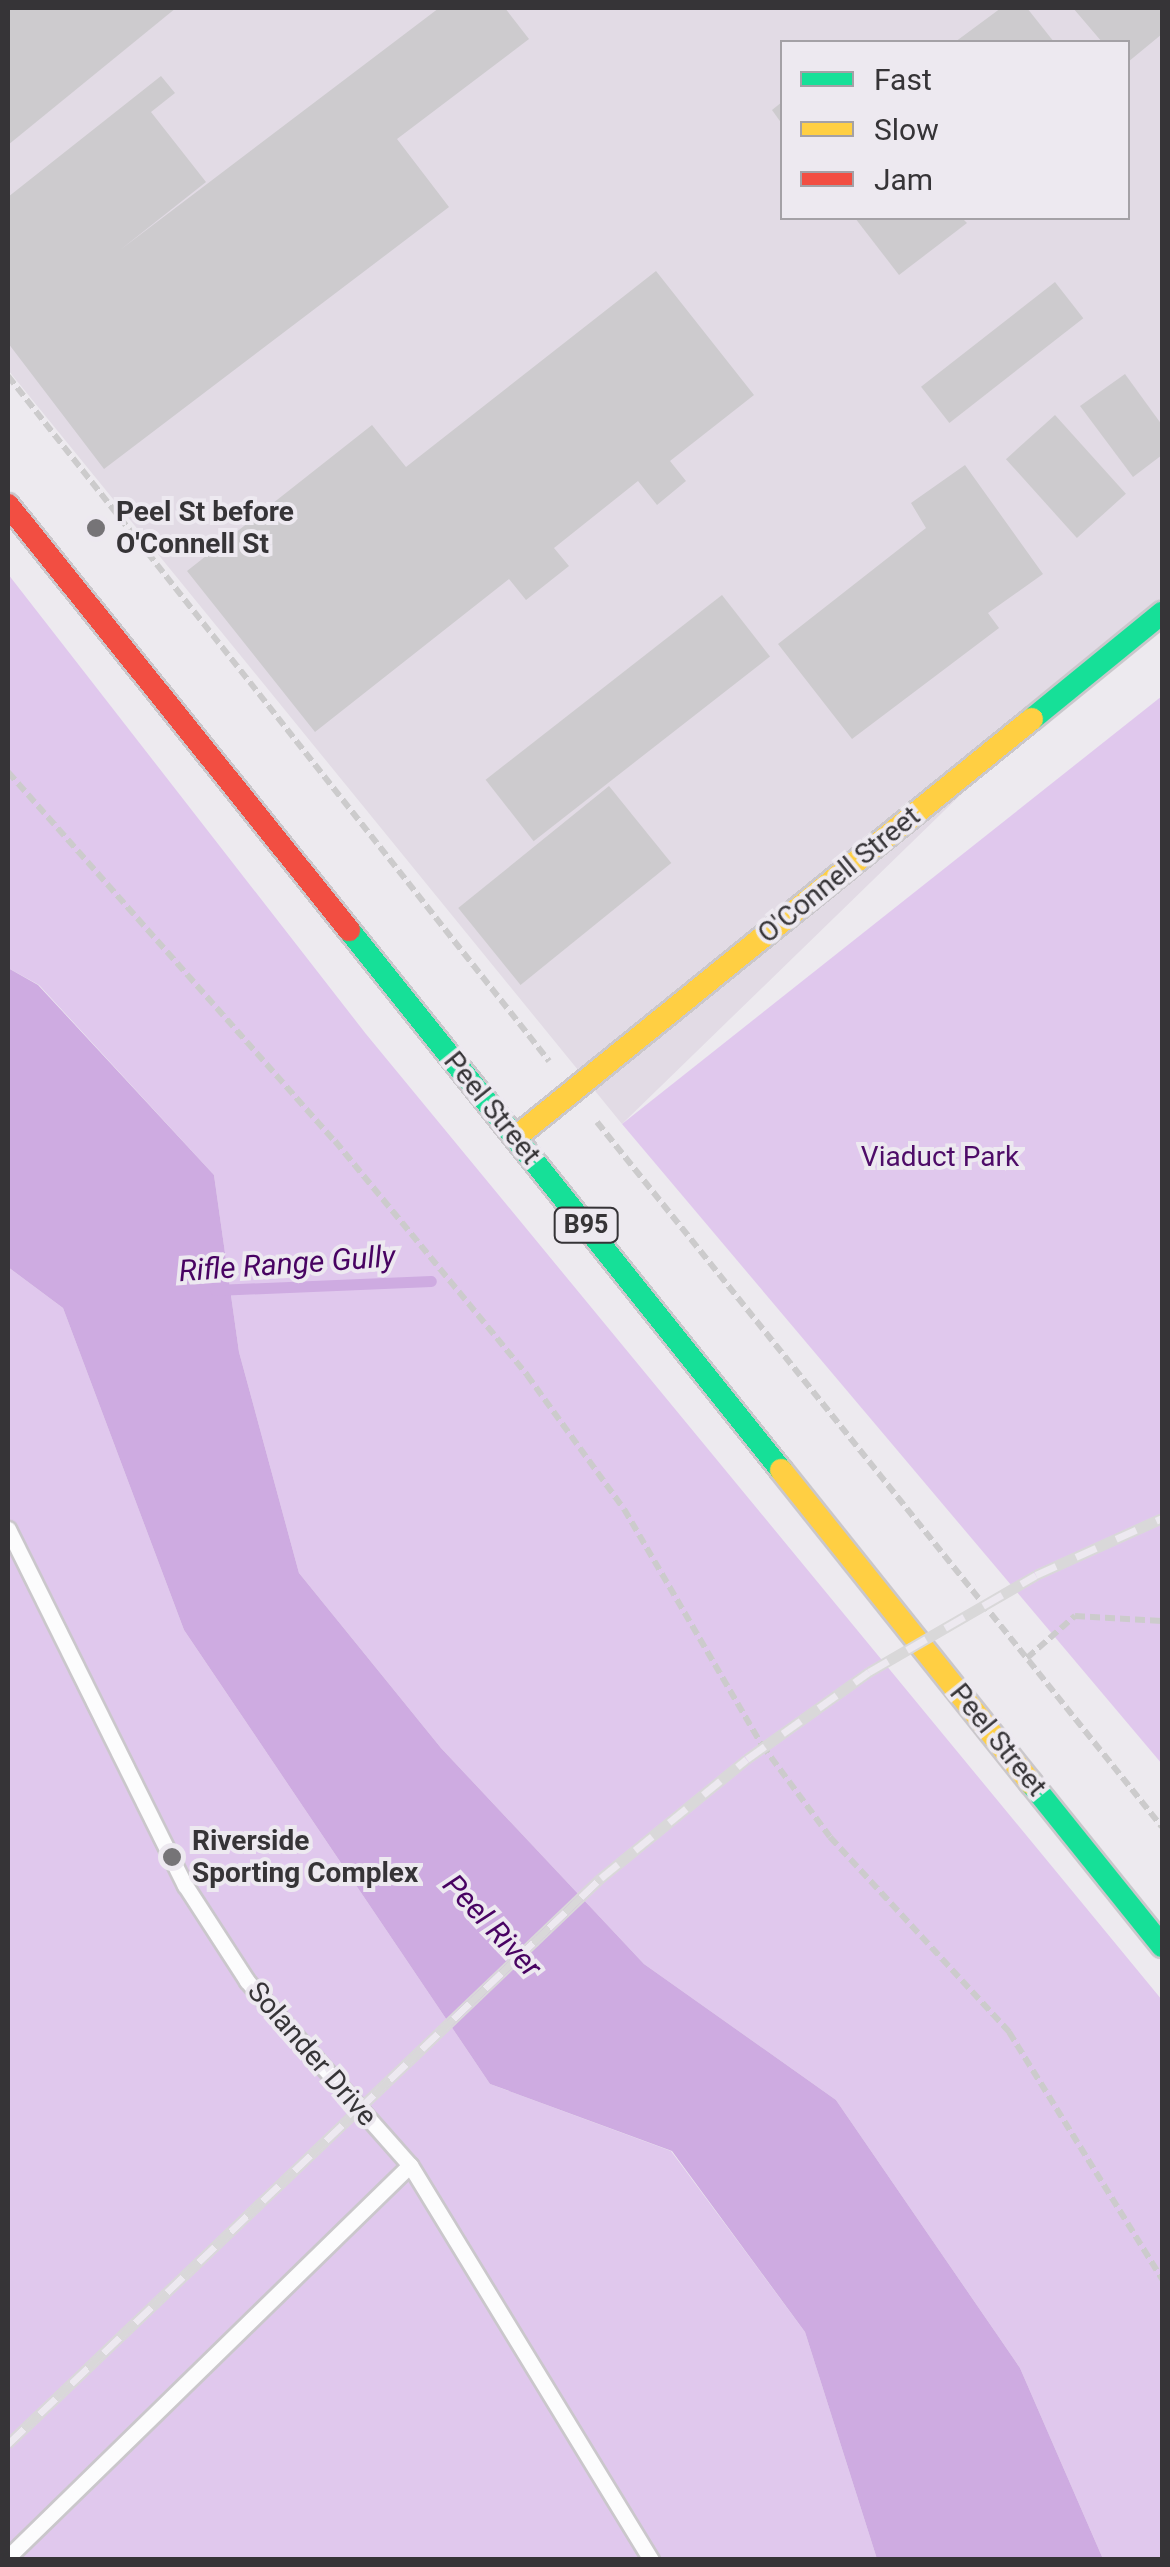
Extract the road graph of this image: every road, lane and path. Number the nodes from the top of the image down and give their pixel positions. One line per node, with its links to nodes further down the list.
1 (8, 505): 4 (main road, Peel Street / B95)
2 (1162, 613): 4 (main road, O'Connell Street)
3 (8, 772): 10 (path)
4 (516, 1136): 8 (main road, Peel Street / B95)
5 (8, 1530): 9 (lane, Solander Drive)
6 (1162, 1621): 7 (path)
7 (1027, 1658)
8 (1162, 1946)
9 (410, 2165): 11 (lane); 12 (lane, Solander Drive)
10 (1162, 2280)
11 (8, 2557)
12 (651, 2560)

